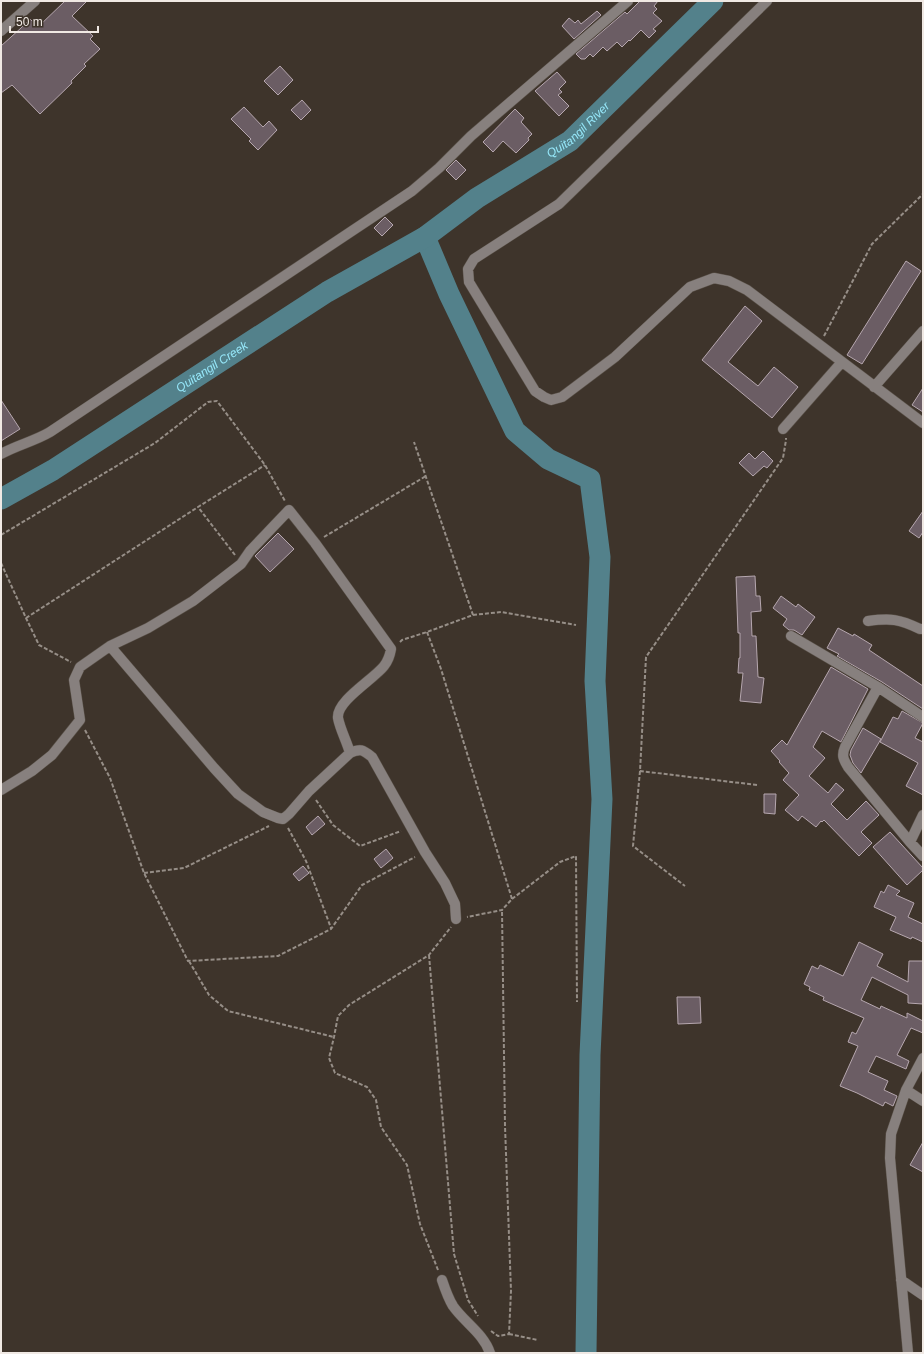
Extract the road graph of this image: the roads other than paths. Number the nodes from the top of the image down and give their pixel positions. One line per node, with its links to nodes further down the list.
1 (35, 1): 4 (street)
2 (628, 1): 10 (street)
3 (767, 1): 6 (street)
4 (1, 31)
5 (923, 331): 7 (street)
6 (841, 363): 7 (street); 9 (street)
7 (874, 387): 8 (street)
8 (923, 423)
9 (782, 429)
10 (1, 454)
11 (868, 621): 12 (street)
12 (923, 629)
13 (791, 636): 15 (street)
14 (110, 646): 17 (street); 17 (street); 18 (street)
15 (878, 687): 16 (street); 20 (street)
16 (923, 717)
17 (350, 753): 22 (street)
18 (1, 790)
19 (923, 815): 20 (street)
20 (910, 842): 21 (street)
21 (923, 856)
22 (456, 919)
23 (923, 1058): 24 (street)
24 (906, 1090): 25 (street); 27 (street)
25 (923, 1101)
26 (442, 1280): 29 (street)
27 (901, 1280): 28 (street); 30 (street)
28 (923, 1295)
29 (490, 1353)
30 (908, 1353)

